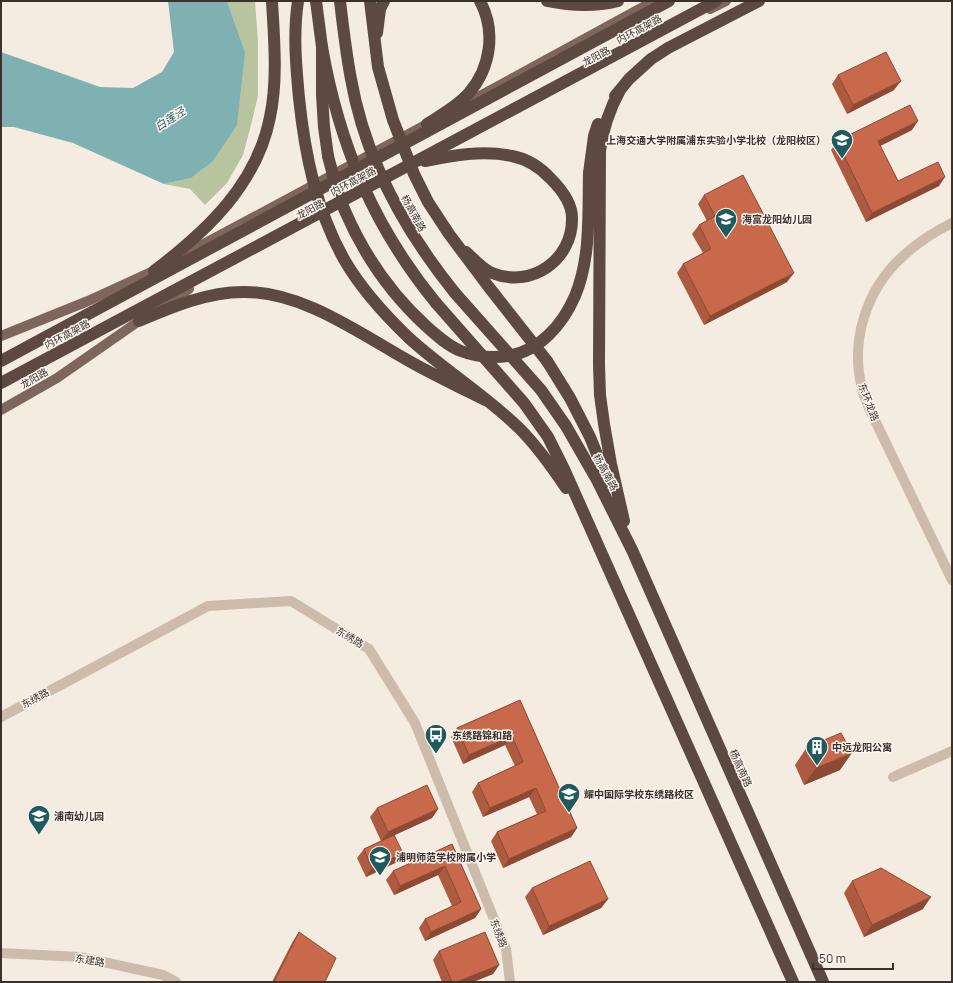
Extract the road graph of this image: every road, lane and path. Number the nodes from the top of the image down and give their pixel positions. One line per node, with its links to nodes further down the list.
1 (272, 1): 23 (highway)
2 (298, 1): 28 (highway, bridge)
3 (340, 1): 31 (highway, 杨高南路, bridge)
4 (370, 1): 17 (highway, bridge)
5 (384, 1): 17 (highway, bridge)
6 (480, 1): 18 (highway)
7 (547, 1): 15 (highway)
8 (618, 1): 15 (highway)
9 (654, 1): 18 (main road, 龙阳路)
10 (670, 1): 26 (highway, 内环高架路, bridge)
11 (716, 1): 27 (highway, 内环高架路, bridge)
12 (726, 1): 19 (main road, 龙阳路)
13 (758, 1): 20 (highway)
14 (316, 2): 16 (highway)
15 (571, 3)
16 (322, 46): 20 (highway, bridge); 30 (highway, bridge)
17 (378, 67): 22 (highway, bridge)
18 (427, 124): 23 (main road, 龙阳路)
19 (425, 161): 22 (highway, bridge); 24 (main road, 龙阳路)
20 (594, 174): 31 (highway)
21 (952, 223): 32 (street, 东环龙路)
22 (449, 234): 31 (highway, bridge)
23 (154, 271): 25 (main road, 龙阳路)
24 (139, 321): 28 (highway); 29 (main road, 龙阳路)
25 (1, 336)
26 (1, 360)
27 (1, 382)
28 (485, 400): 30 (highway)
29 (1, 410)
30 (583, 513): 39 (highway)
31 (633, 552): 40 (highway, 杨高南路)
32 (952, 580)
33 (1, 717): 38 (street, 东绣路)
34 (952, 751): 35 (street)
35 (893, 777)
36 (2, 951): 37 (street, 东建路)
37 (176, 982)
38 (510, 982)
39 (793, 982)
40 (823, 982)

